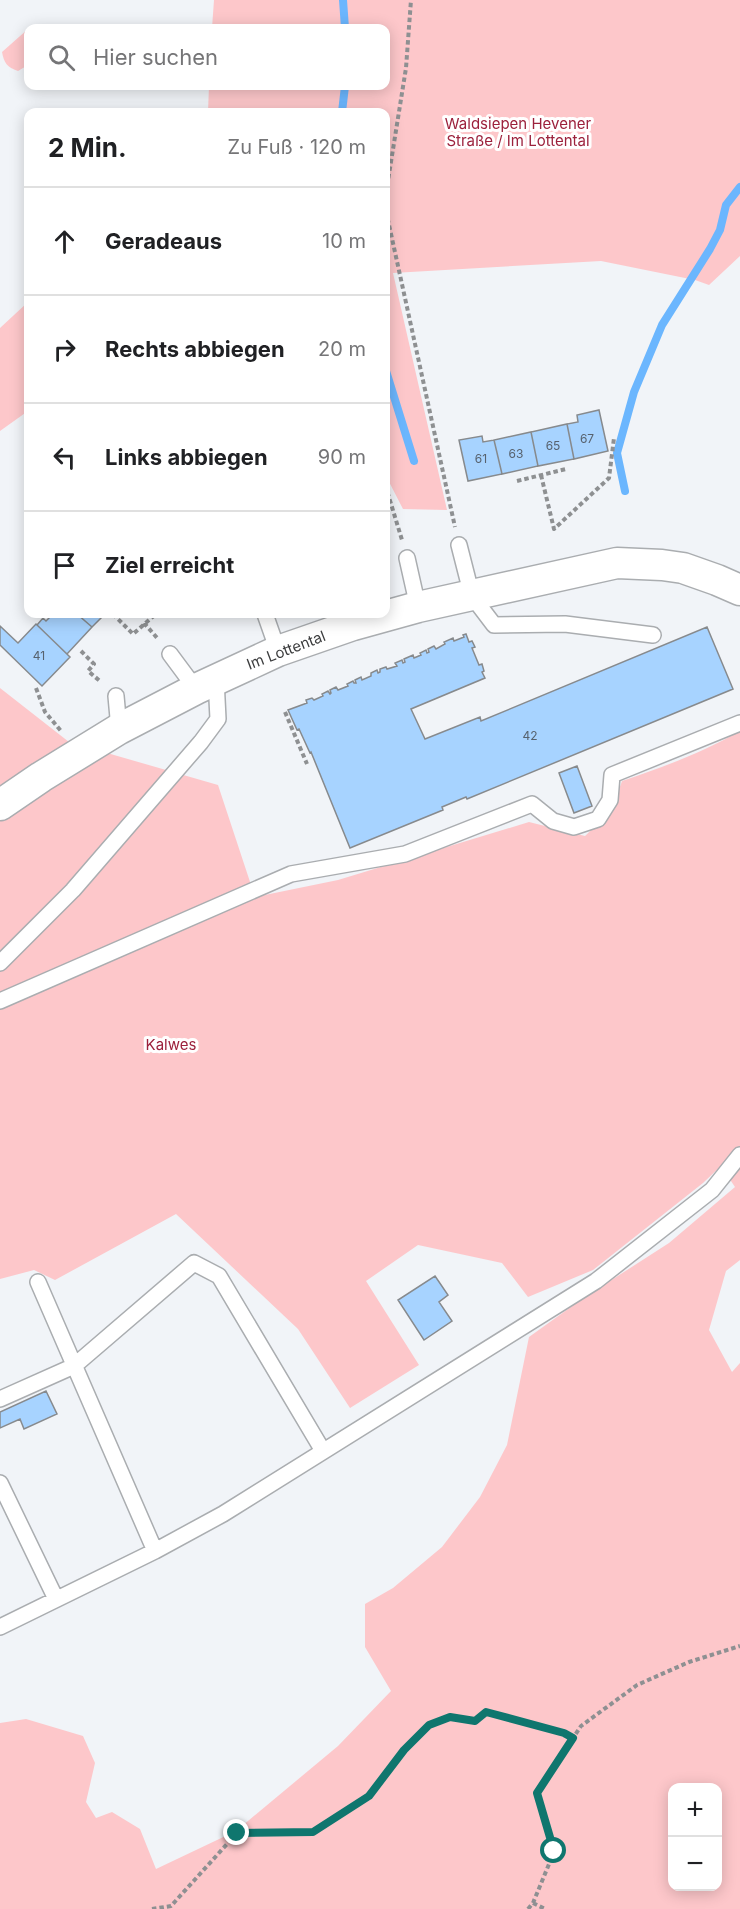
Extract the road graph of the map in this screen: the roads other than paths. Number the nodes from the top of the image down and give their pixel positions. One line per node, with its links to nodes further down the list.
1 (459, 545): 4 (lane)
2 (407, 558): 5 (lane)
3 (740, 591): 4 (street, Im Lottental)
4 (472, 596): 5 (street, Im Lottental); 9 (lane)
5 (417, 608): 6 (street, Im Lottental)
6 (390, 615)
7 (266, 618): 10 (lane)
8 (379, 618): 10 (street, Im Lottental)
9 (653, 635)
10 (278, 651): 12 (street, Im Lottental)
11 (170, 654): 12 (lane)
12 (206, 684): 15 (street, Im Lottental); 17 (lane)
13 (116, 696): 15 (lane)
14 (740, 723): 18 (lane)
15 (119, 729): 16 (street, Im Lottental)
16 (0, 805)
17 (0, 963)
18 (0, 1001)
19 (740, 1155): 23 (lane)
20 (38, 1282): 21 (lane)
21 (74, 1366): 22 (lane); 23 (lane); 25 (lane)
22 (0, 1400)
23 (323, 1451): 25 (lane)
24 (0, 1483): 26 (lane)
25 (155, 1551): 26 (lane)
26 (56, 1599): 27 (lane)
27 (0, 1627)

